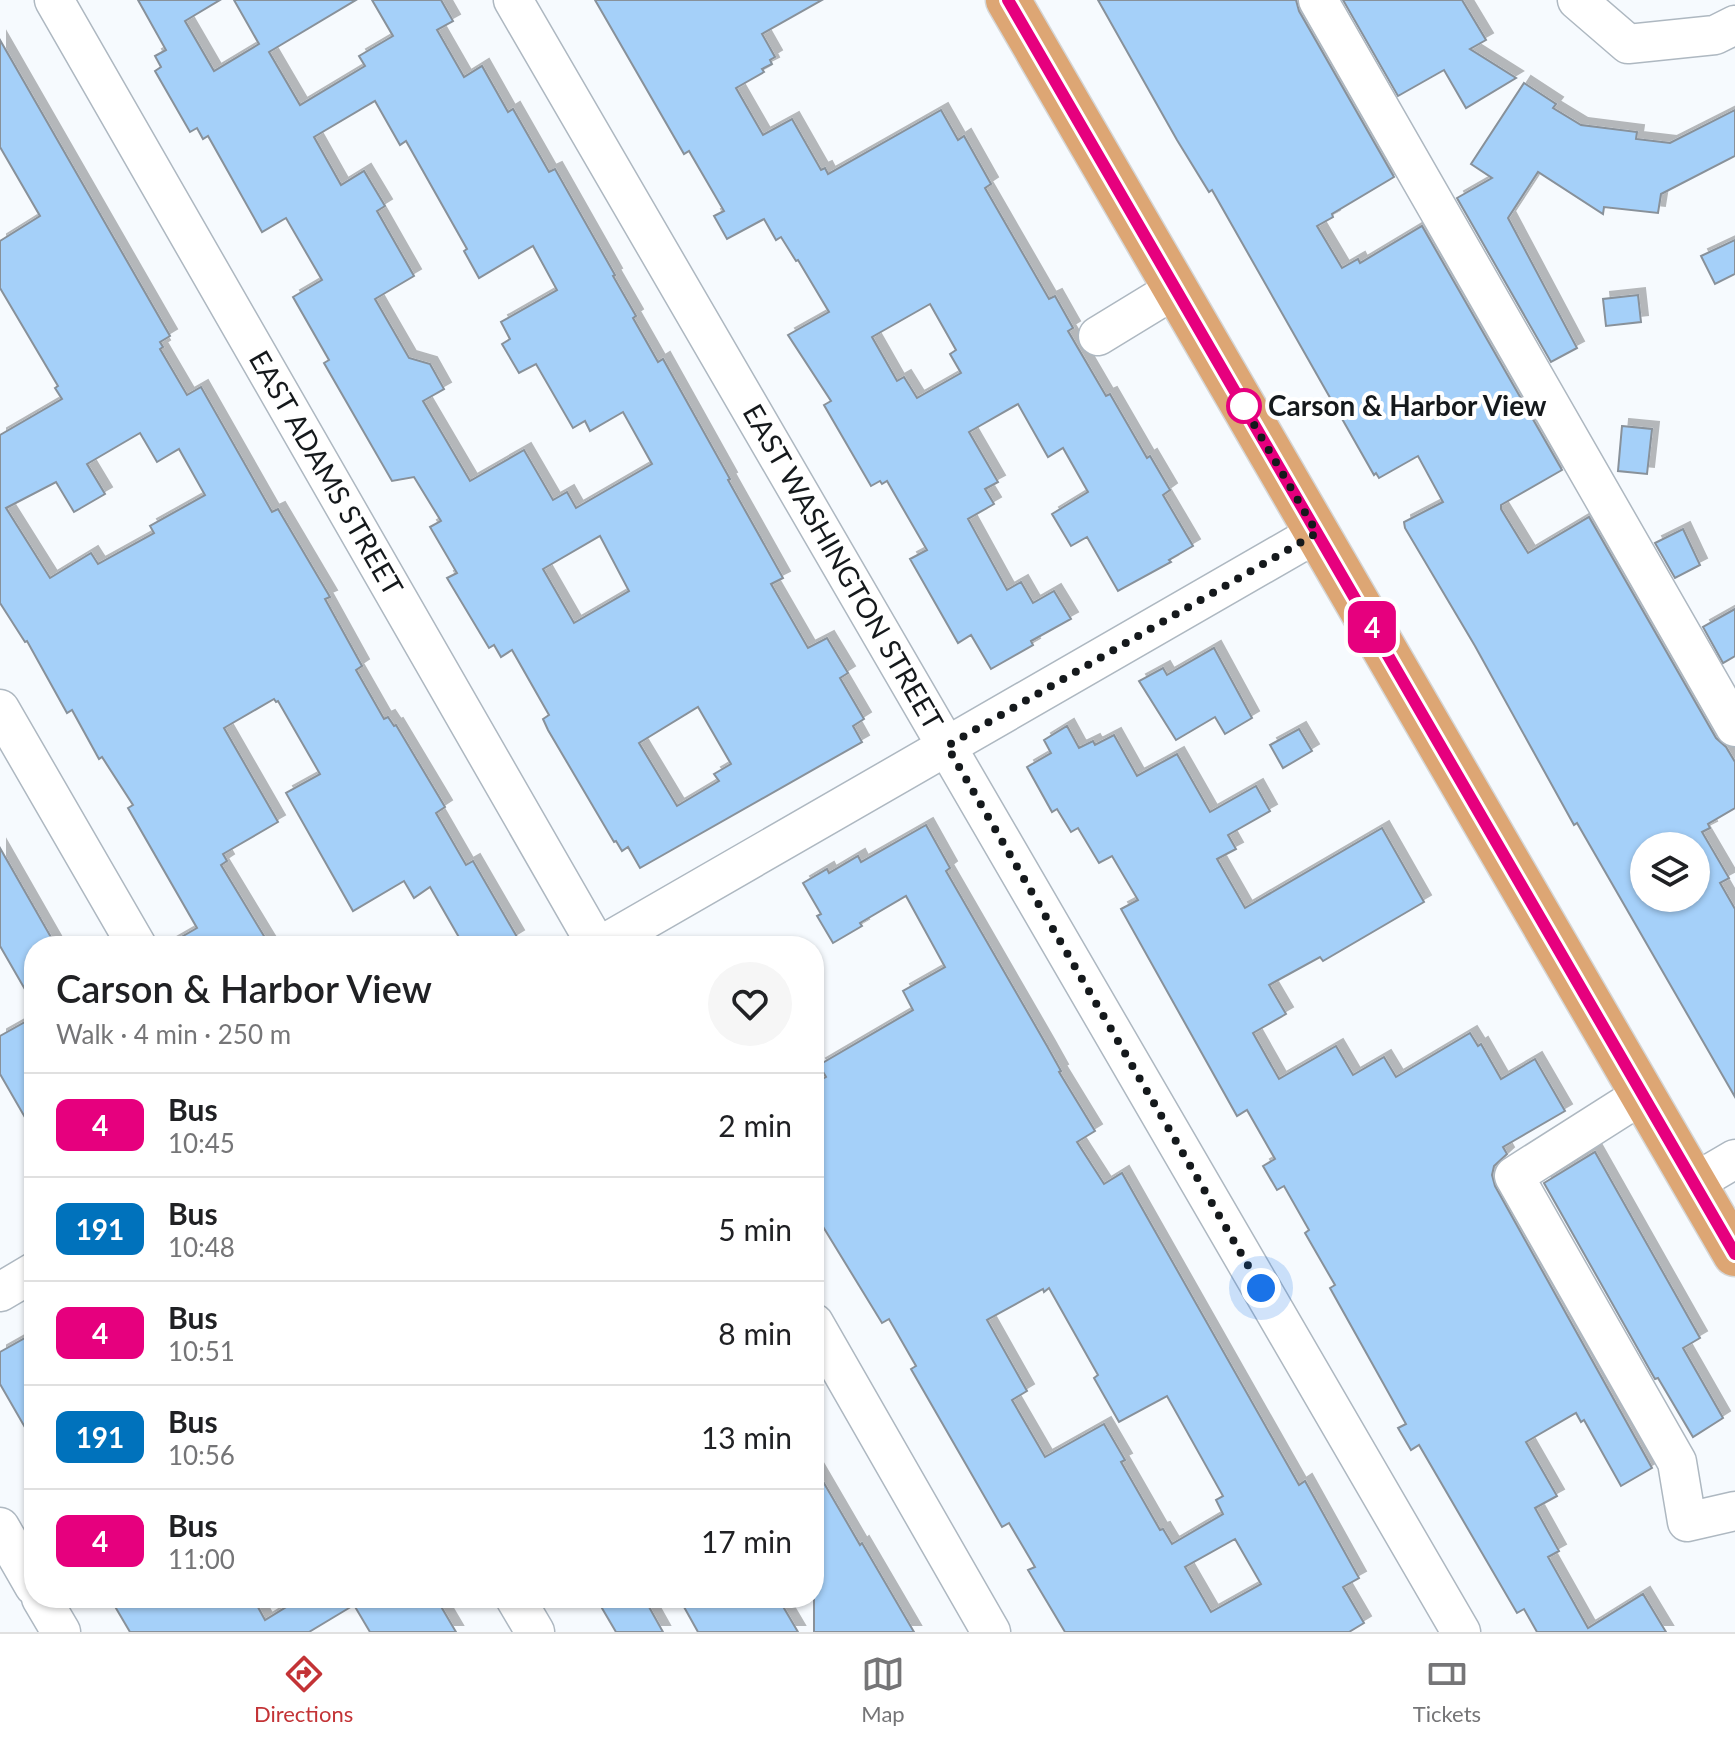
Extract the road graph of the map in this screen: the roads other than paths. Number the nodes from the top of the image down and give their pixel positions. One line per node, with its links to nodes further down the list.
1 (54, 0): 14 (street, EAST ADAMS STREET)
2 (513, 0): 12 (street, EAST WASHINGTON STREET)
3 (1008, 0): 7 (main road)
4 (1318, 0): 11 (street)
5 (1577, 0): 6 (street)
6 (1735, 25)
7 (1175, 289): 8 (street); 9 (main road)
8 (1098, 336)
9 (1317, 533): 12 (street); 16 (main road)
10 (0, 709): 13 (street)
11 (1735, 727)
12 (947, 746): 15 (street); 31 (street, EAST WASHINGTON STREET)
13 (131, 936)
14 (593, 936)
15 (616, 936)
16 (1643, 1094): 18 (main road); 23 (street)
17 (1735, 1159): 18 (street)
18 (1694, 1183): 19 (main road)
19 (1735, 1254)
20 (24, 1278): 21 (street)
21 (0, 1292)
22 (824, 1340): 30 (street)
23 (1735, 1511)
24 (0, 1527): 25 (street)
25 (24, 1569)
26 (47, 1608): 28 (street)
27 (521, 1608): 29 (street)
28 (61, 1632)
29 (535, 1632)
30 (991, 1632)
31 (1461, 1632)

